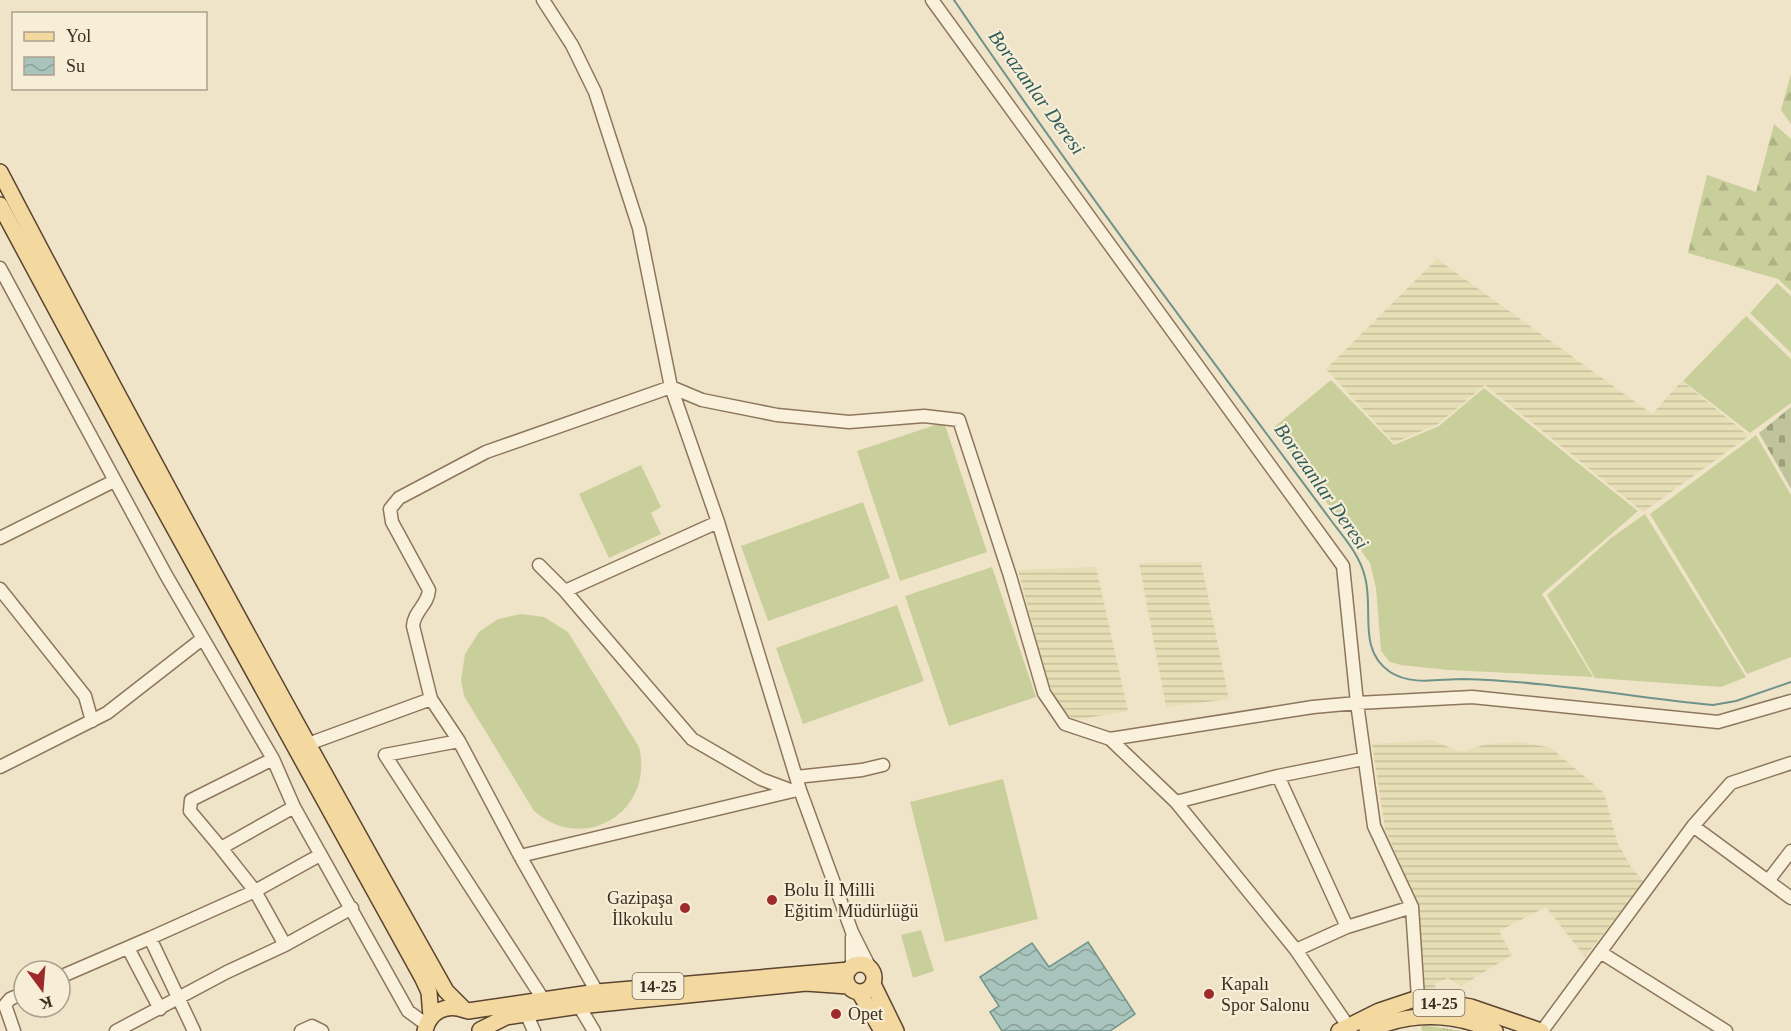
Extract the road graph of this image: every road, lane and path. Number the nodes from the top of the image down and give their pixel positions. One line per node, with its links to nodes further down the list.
1 (543, 0): 6 (street)
2 (932, 0): 16 (street)
3 (0, 172): 20 (main road)
4 (0, 205): 61 (main road)
5 (0, 268): 7 (street)
6 (671, 387): 8 (street); 14 (street); 18 (street)
7 (114, 481): 9 (street); 13 (street)
8 (718, 522): 11 (street); 27 (street)
9 (0, 538)
10 (539, 565): 11 (street)
11 (565, 591): 28 (street)
12 (2, 595): 17 (street)
13 (202, 639): 17 (street); 21 (street)
14 (431, 699): 19 (street); 20 (street)
15 (1791, 701): 16 (street)
16 (1357, 703): 18 (street); 22 (street)
17 (92, 721): 25 (street)
18 (1110, 739): 29 (street)
19 (459, 741): 35 (street); 55 (street)
20 (308, 744): 59 (main road)
21 (273, 759): 30 (street); 32 (street)
22 (1363, 759): 26 (street); 39 (street)
23 (1791, 764): 31 (street)
24 (883, 765): 27 (street)
25 (0, 767)
26 (1278, 776): 29 (street); 41 (street)
27 (796, 777): 28 (street)
28 (796, 790): 35 (street); 42 (street)
29 (1176, 802): 46 (street)
30 (294, 807): 32 (street); 34 (street)
31 (1693, 826): 36 (street); 47 (street)
32 (221, 848): 37 (street)
33 (1791, 851): 36 (street)
34 (320, 855): 37 (street); 40 (street)
35 (519, 856): 52 (street)
36 (1768, 881): 38 (street)
37 (255, 891): 43 (street); 44 (street)
38 (1791, 898)
39 (1412, 907): 41 (street); 54 (street)
40 (352, 908): 44 (street); 61 (street)
41 (1347, 927): 46 (street)
42 (852, 932): 48 (street); 50 (street)
43 (150, 938): 45 (street); 56 (street)
44 (285, 945): 56 (street)
45 (128, 948): 49 (street); 58 (street)
46 (1296, 950): 62 (street)
47 (1600, 952): 74 (street); 75 (street)
48 (850, 968): 50 (main road, 14-25); 51 (main road); 52 (main road, 14-25)
49 (72, 972)
50 (872, 977): 51 (main road); 63 (main road)
51 (854, 989): 57 (main road, 14-25); 63 (main road)
52 (597, 992): 55 (main road, 14-25)
53 (12, 998): 64 (street)
54 (1418, 998): 62 (main road, 14-25); 74 (main road, 14-25)
55 (543, 999): 59 (main road, 14-25)
56 (177, 1000): 58 (street); 66 (street)
57 (579, 1006): 60 (main road, 14-25); 71 (street)
58 (160, 1009): 65 (street)
59 (466, 1010): 61 (main road); 69 (main road)
60 (525, 1013): 69 (main road, 14-25); 70 (street)
61 (428, 1024)
62 (1343, 1028)
63 (884, 1030)
64 (14, 1031)
65 (116, 1031)
66 (194, 1031)
67 (302, 1031): 68 (street)
68 (322, 1031)
69 (480, 1031)
70 (534, 1031)
71 (594, 1031)
72 (1367, 1031): 73 (main road, 14-25)
73 (1495, 1031)
74 (1542, 1031)
75 (1726, 1031)

